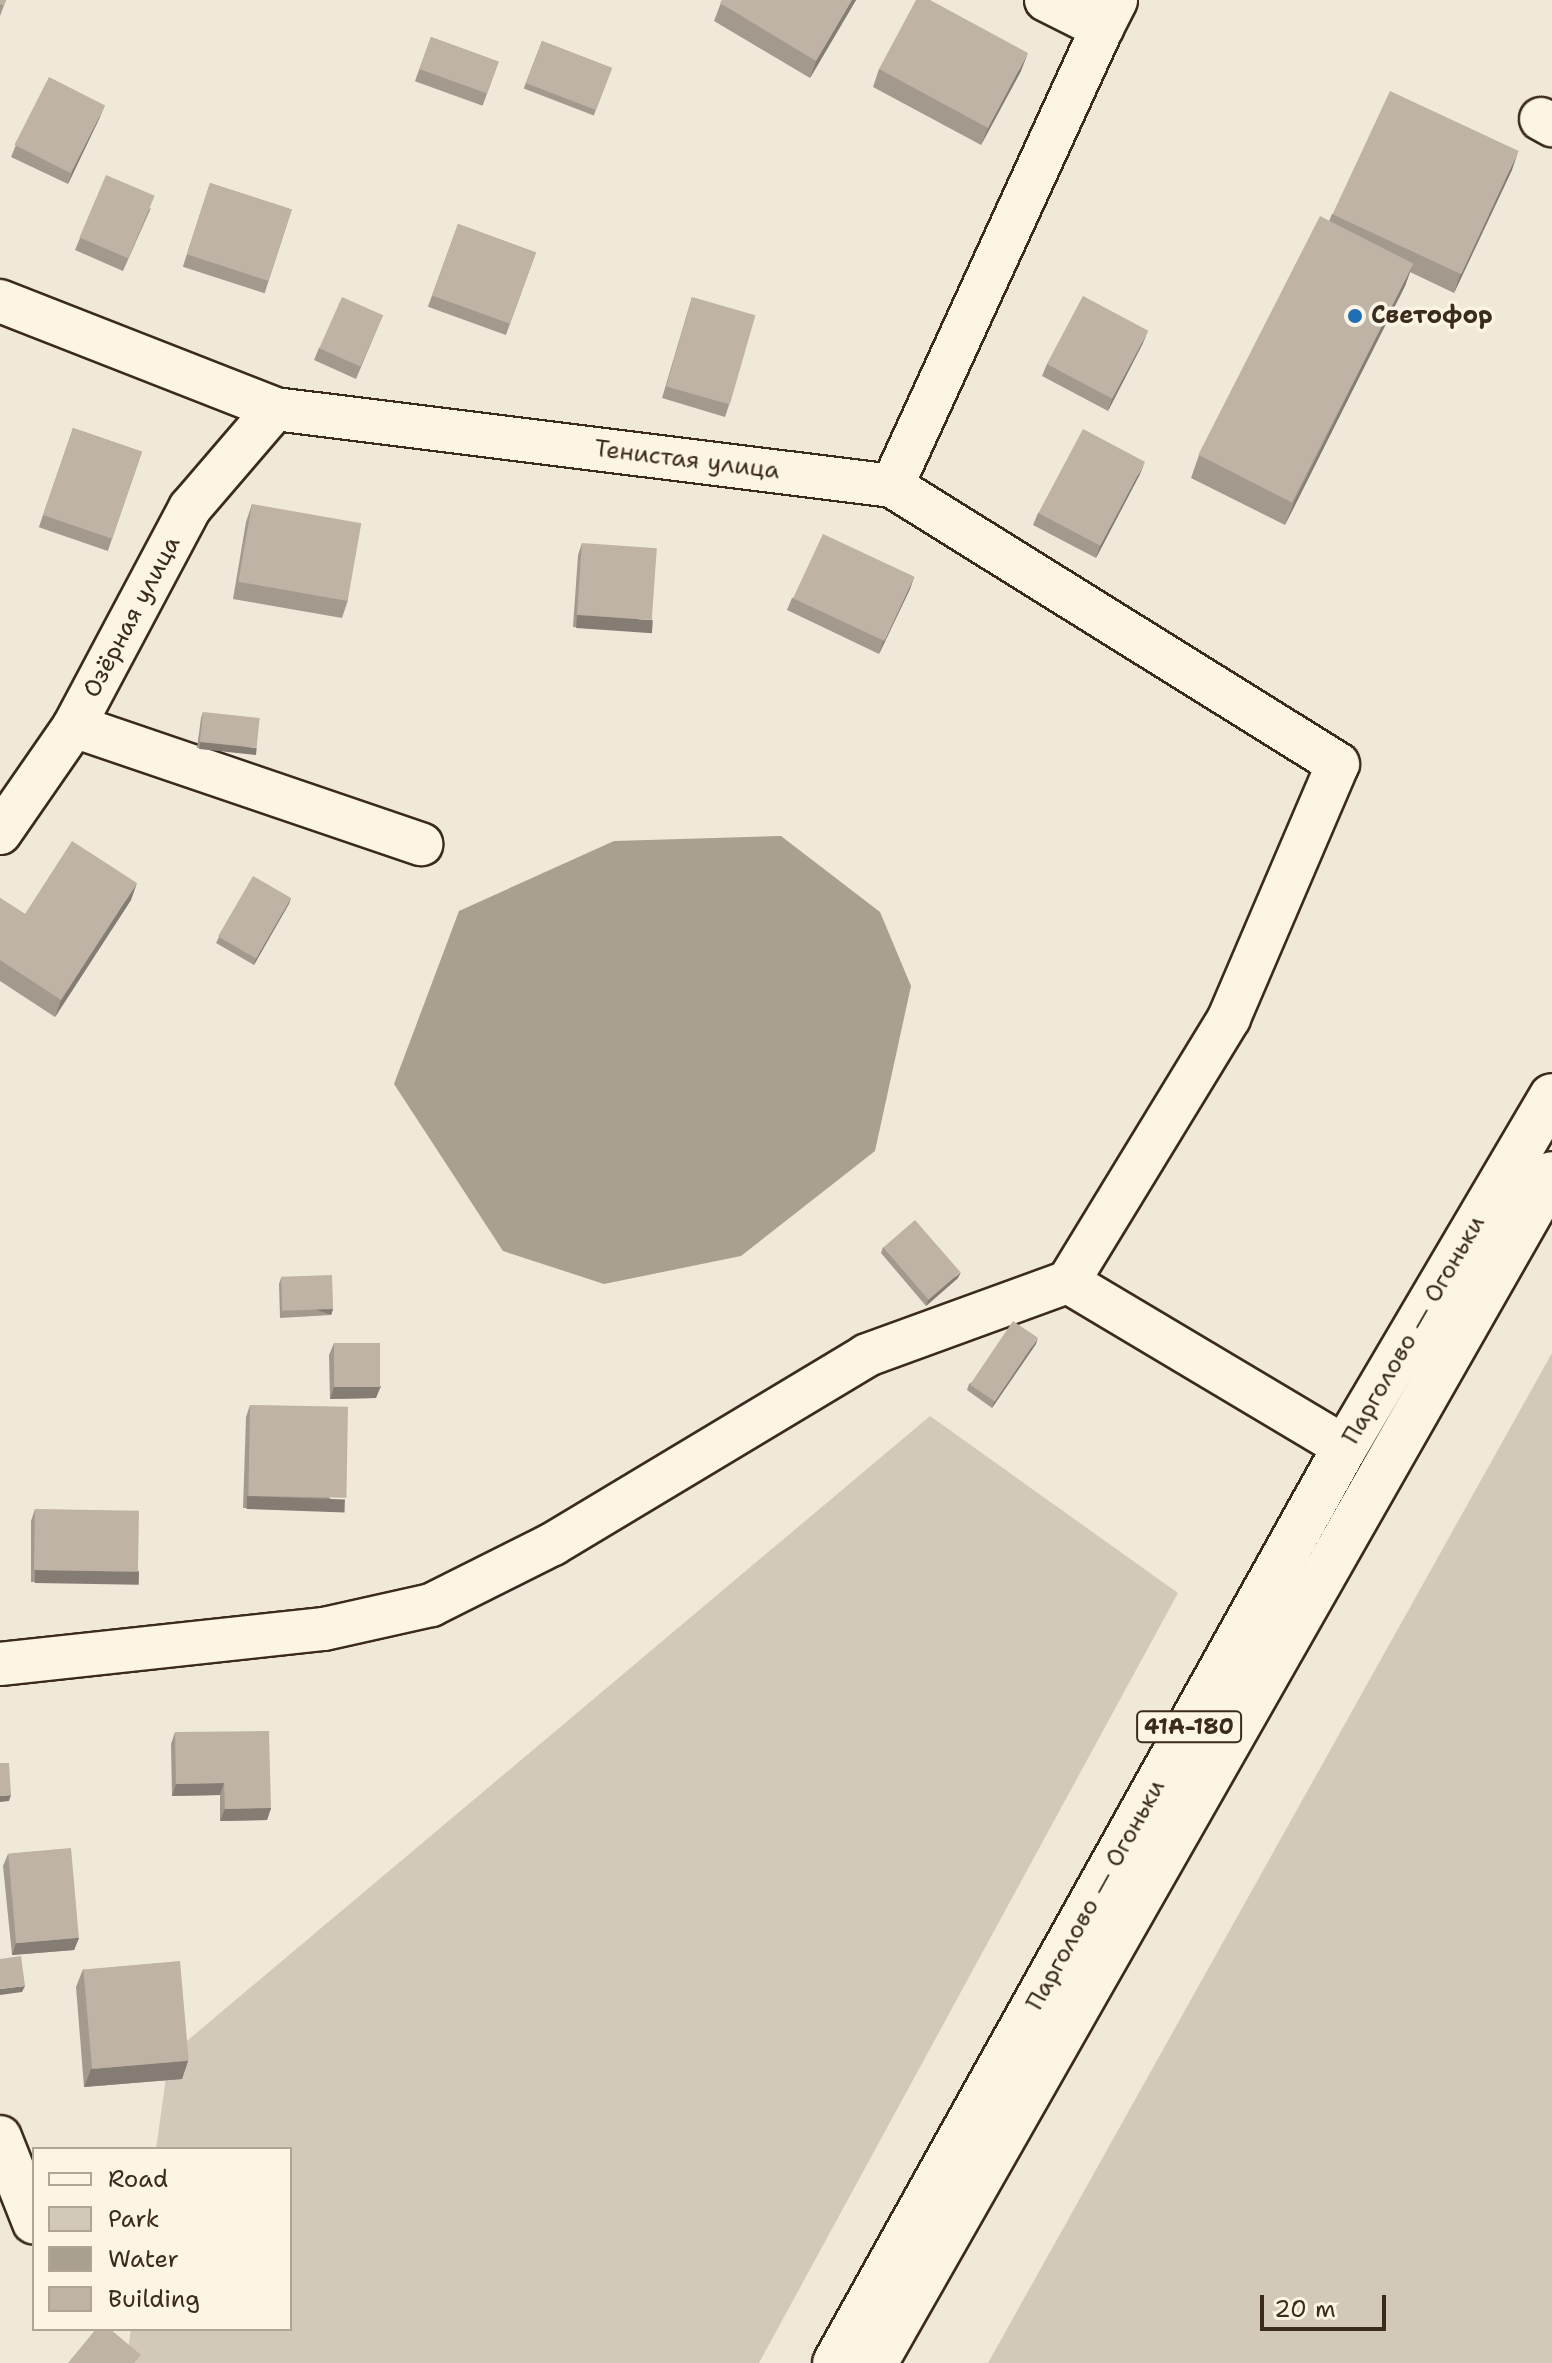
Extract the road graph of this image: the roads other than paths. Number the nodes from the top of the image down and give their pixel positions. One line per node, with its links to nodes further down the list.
1 (1046, 0): 2 (street)
2 (1109, 14): 5 (street)
3 (0, 301): 4 (street, Тенистая улица)
4 (275, 409): 5 (street, Тенистая улица); 6 (street, Озёрная улица)
5 (892, 486): 11 (street)
6 (74, 726): 7 (street, Озёрная улица); 8 (street)
7 (0, 833)
8 (421, 844)
9 (1552, 1096): 12 (main road, Парголово — Огоньки / 41А-180)
10 (1552, 1174): 17 (main road, Парголово — Огоньки / 41А-180)
11 (1068, 1282): 12 (street); 13 (street)
12 (1345, 1447): 16 (main road, Парголово — Огоньки / 41А-180)
13 (0, 1664)
14 (0, 2137): 15 (street)
15 (32, 2218)
16 (835, 2363)
17 (875, 2363)

